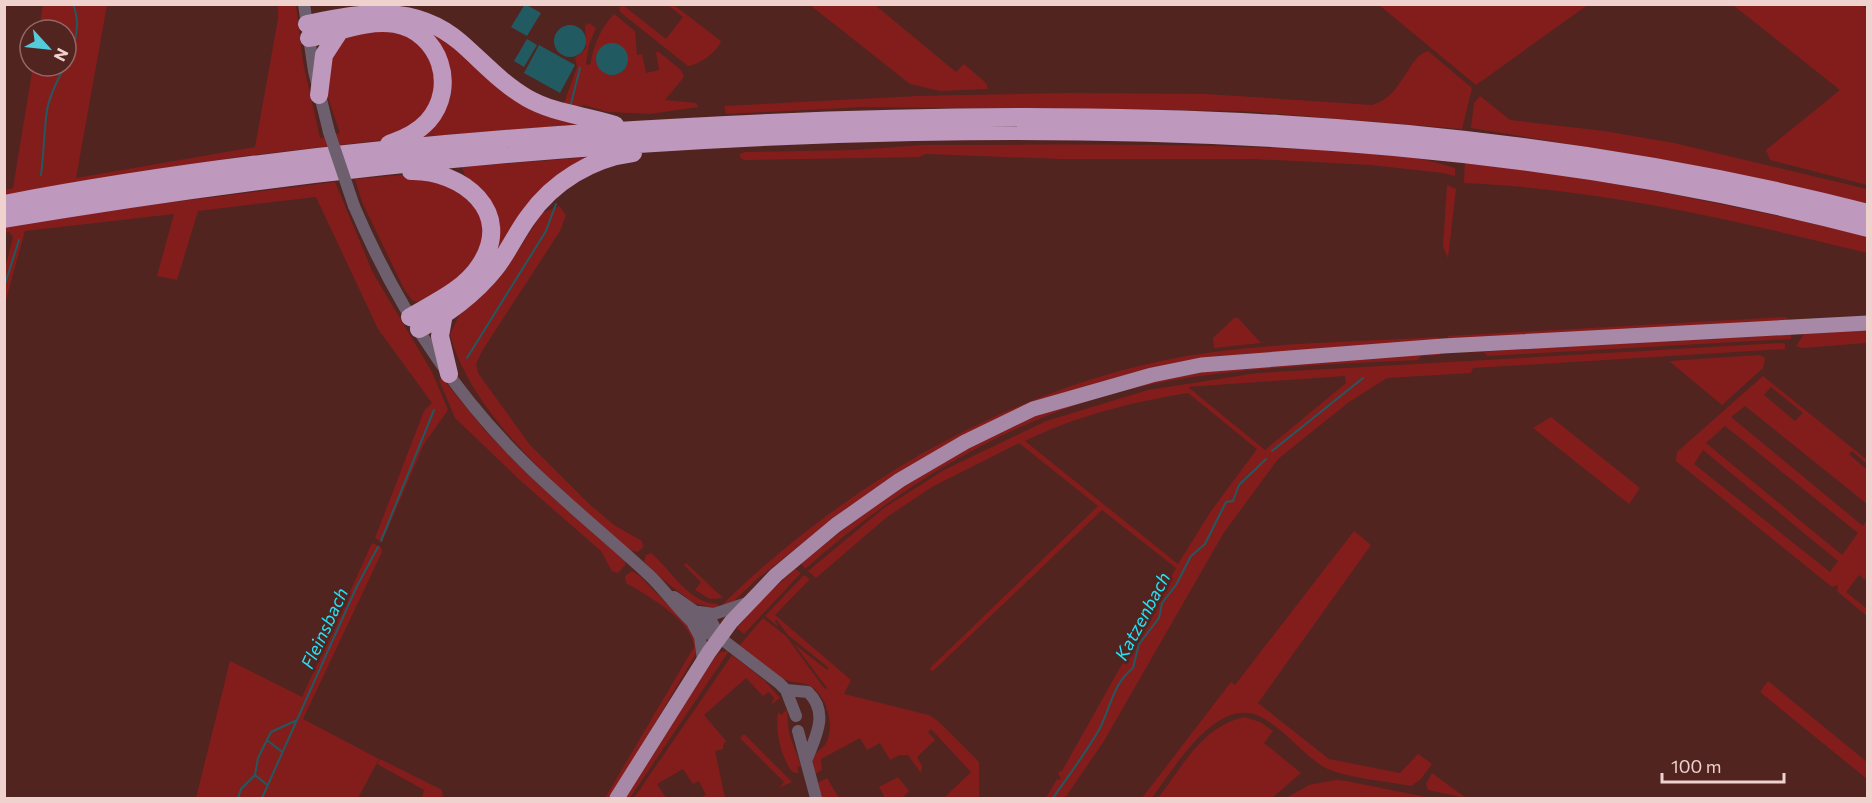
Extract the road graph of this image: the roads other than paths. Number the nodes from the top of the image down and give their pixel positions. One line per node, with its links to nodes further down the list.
1 (304, 4): 2 (street)
2 (308, 31): 3 (highway); 4 (street); 5 (highway)
3 (339, 32): 4 (highway); 7 (highway)
4 (319, 95): 14 (street, bridge)
5 (631, 130): 7 (highway); 10 (highway)
6 (677, 142): 8 (highway); 12 (highway); 13 (highway)
7 (373, 153): 9 (highway)
8 (360, 168): 11 (highway); 14 (highway)
9 (4, 204)
10 (1868, 213)
11 (4, 219)
12 (1868, 228)
13 (444, 314): 14 (highway); 16 (highway)
14 (414, 323): 16 (street)
15 (1868, 323): 17 (main road)
16 (450, 374): 18 (street)
17 (748, 603): 18 (street); 19 (main road)
18 (695, 616): 19 (street); 20 (street)
19 (719, 637): 20 (main road); 21 (street)
20 (703, 660): 25 (main road)
21 (786, 690): 22 (street); 22 (street)
22 (815, 702): 24 (street)
23 (798, 731): 24 (street)
24 (806, 761): 26 (street)
25 (617, 798)
26 (816, 798)

